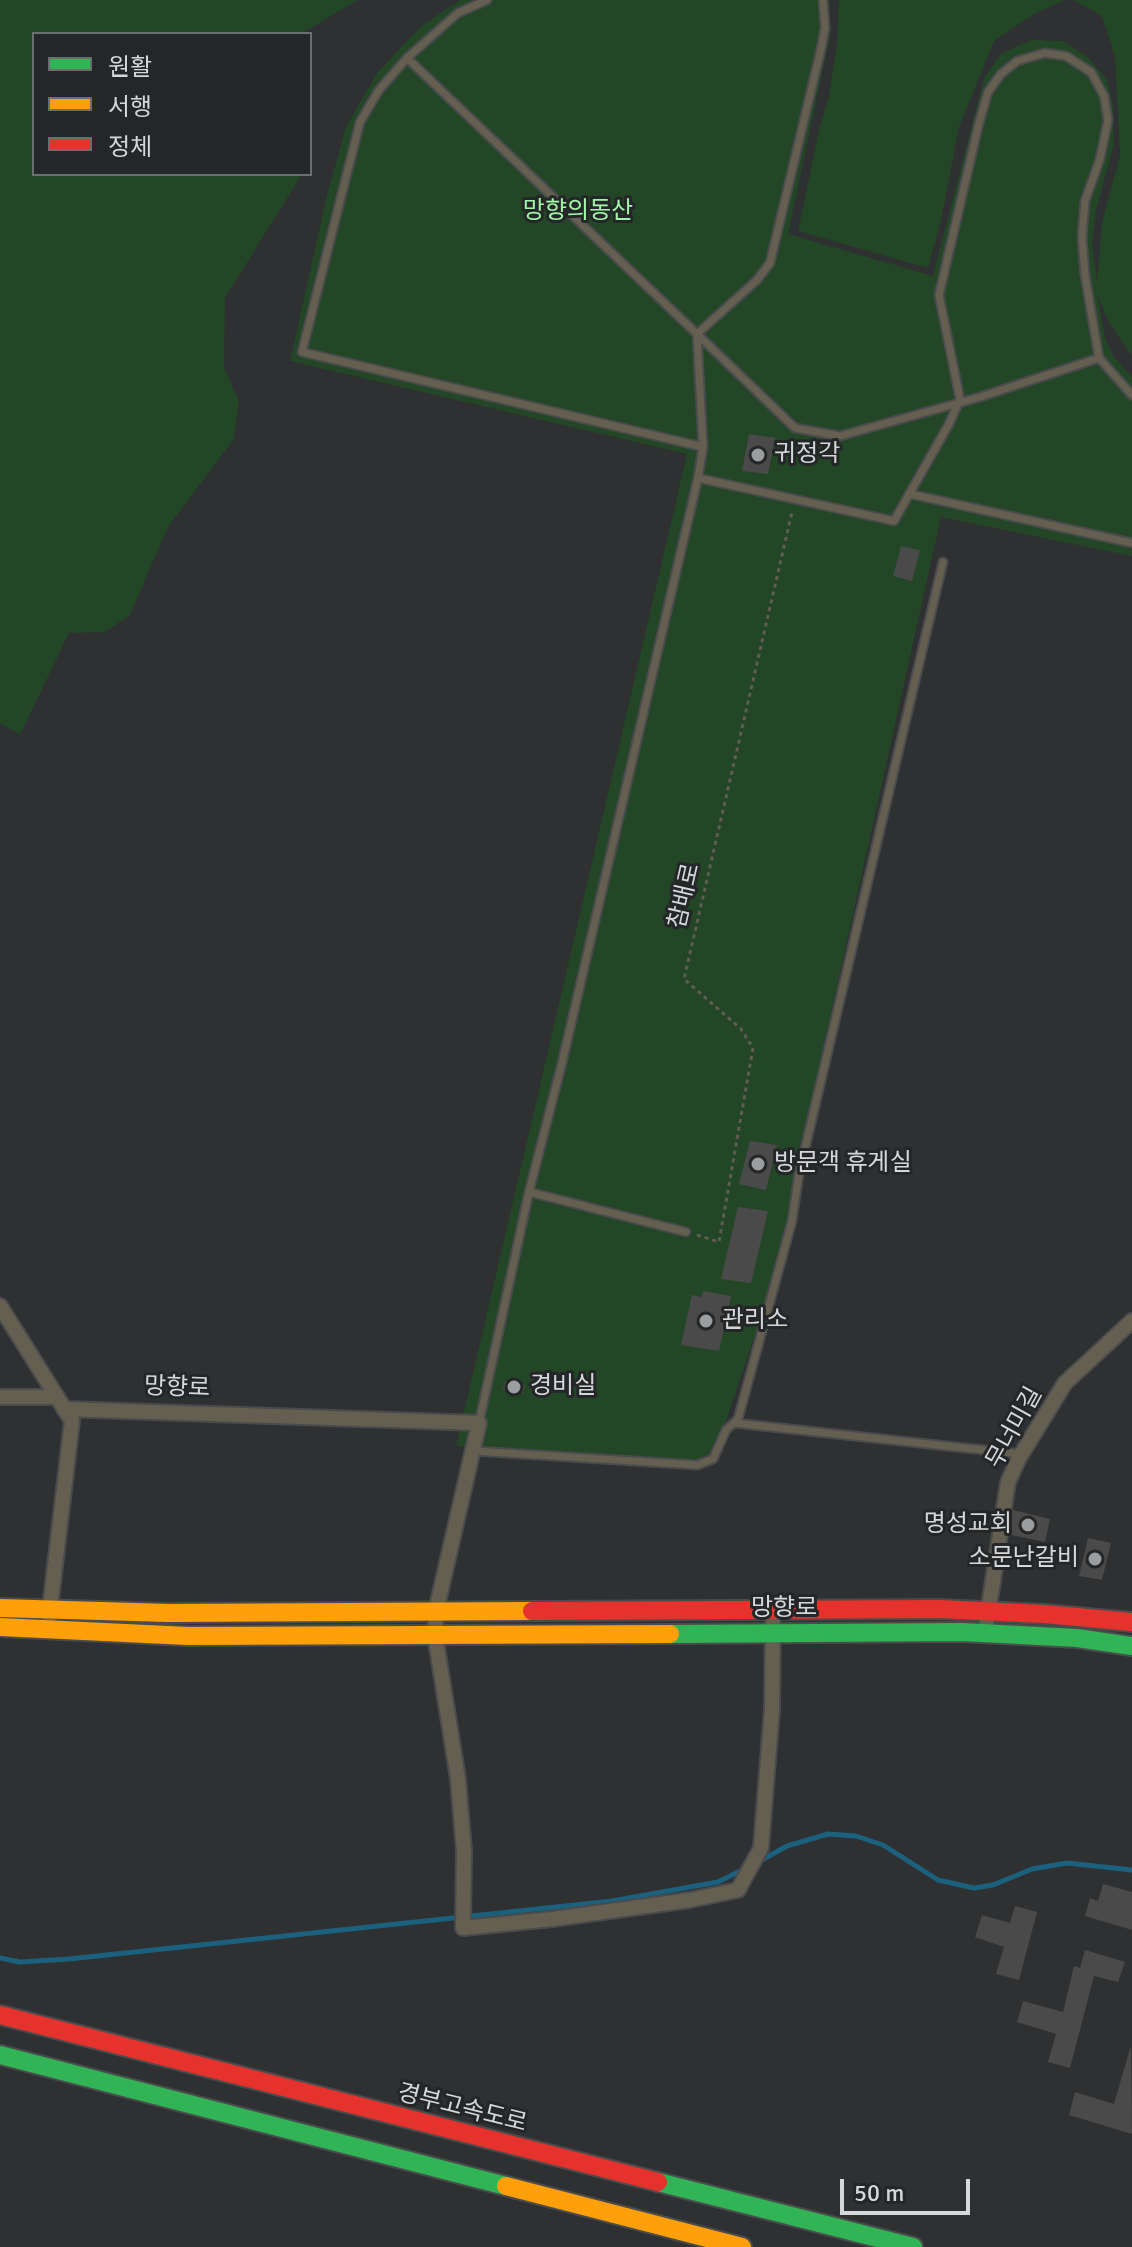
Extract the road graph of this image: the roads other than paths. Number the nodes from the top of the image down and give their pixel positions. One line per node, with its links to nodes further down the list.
1 (487, 0): 3 (lane)
2 (823, 0): 4 (lane)
3 (407, 58): 4 (lane); 8 (lane)
4 (697, 334): 7 (lane); 8 (lane)
5 (1099, 358): 6 (lane); 7 (lane); 7 (lane)
6 (1132, 395)
7 (958, 403): 10 (lane)
8 (703, 447): 9 (lane)
9 (698, 478): 10 (lane); 13 (lane)
10 (910, 494): 11 (lane)
11 (1132, 543)
12 (943, 562): 20 (lane)
13 (529, 1192): 14 (lane); 19 (lane)
14 (686, 1232)
15 (0, 1306): 18 (street)
16 (1132, 1321): 22 (street, 무너미길)
17 (0, 1397): 18 (street, 망향로)
18 (60, 1403): 19 (street, 망향로); 27 (street)
19 (479, 1423): 21 (street)
20 (734, 1423): 21 (lane); 22 (lane)
21 (472, 1451): 25 (street)
22 (1021, 1454): 26 (street, 무너미길)
23 (0, 1608): 27 (main road, 망향로)
24 (773, 1609): 25 (main road, 망향로); 26 (main road, 망향로); 30 (street)
25 (436, 1611): 27 (main road, 망향로); 32 (street)
26 (987, 1612): 28 (main road, 망향로); 31 (street, 무너미길)
27 (48, 1620): 29 (main road, 망향로); 32 (main road, 망향로)
28 (1132, 1622)
29 (0, 1627)
30 (774, 1633): 31 (main road, 망향로); 32 (main road, 망향로); 32 (street)
31 (985, 1633): 33 (main road, 망향로)
32 (435, 1635)
33 (1132, 1646)
34 (0, 2015): 37 (main road, 경부고속도로)
35 (0, 2055): 36 (main road)
36 (742, 2247)
37 (913, 2247)

